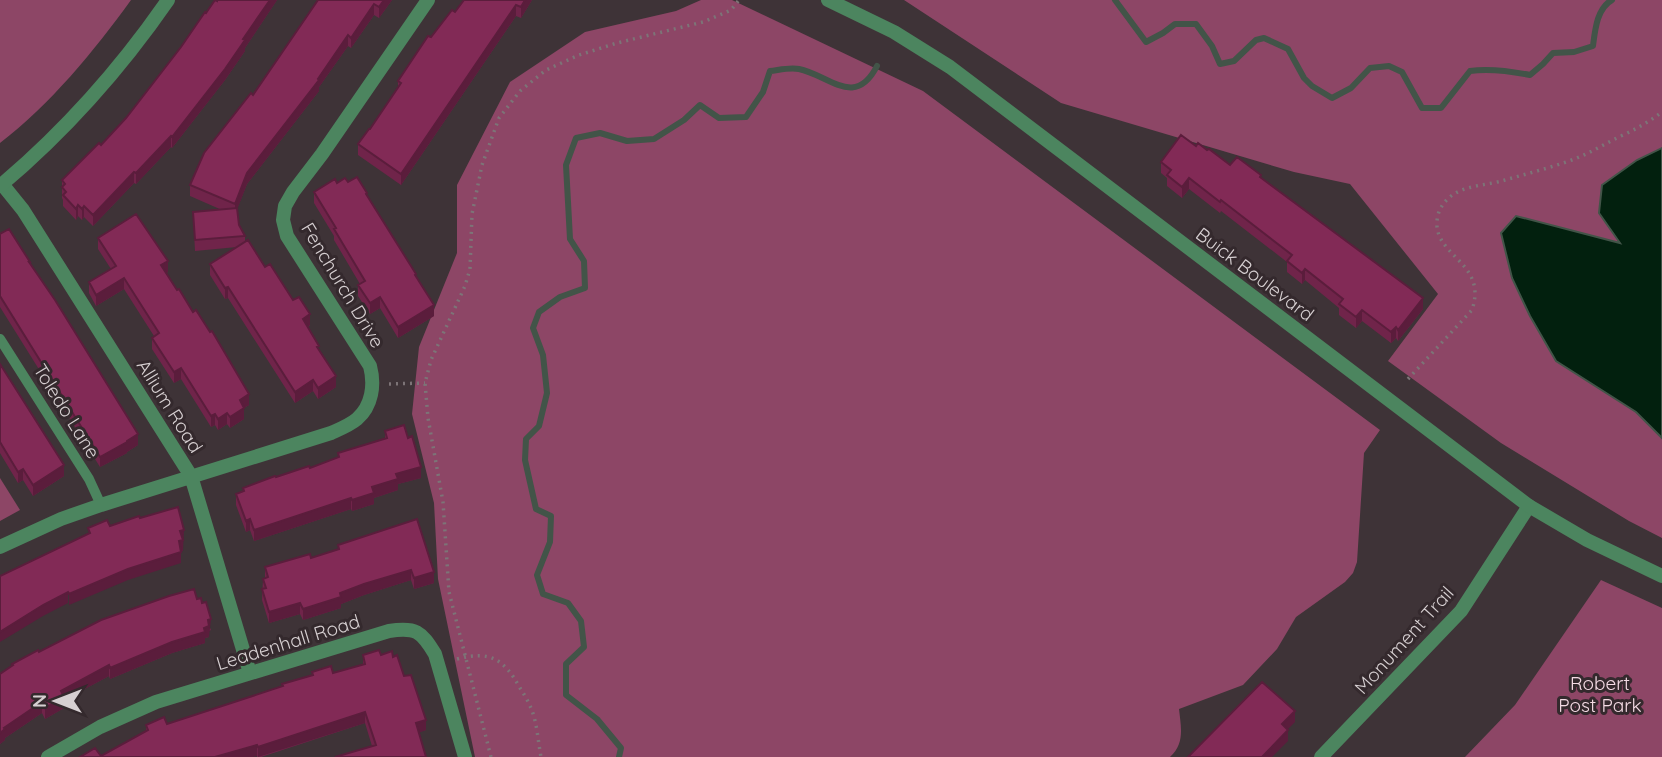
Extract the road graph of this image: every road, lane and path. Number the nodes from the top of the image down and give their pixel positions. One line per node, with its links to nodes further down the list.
1 (168, 0): 6 (street)
2 (428, 0): 11 (street, Fenchurch Drive)
3 (739, 0): 9 (path)
4 (828, 0): 13 (street, Buick Boulevard)
5 (1662, 111): 8 (path)
6 (1, 185): 11 (street, Allium Road)
7 (0, 339): 12 (lane, Toledo Lane)
8 (1408, 379)
9 (425, 383): 10 (path); 16 (path)
10 (384, 384)
11 (191, 476): 12 (street, Fenchurch Drive); 18 (street, Allium Road)
12 (101, 505): 14 (street, Fenchurch Drive)
13 (1529, 506): 15 (street, Buick Boulevard); 23 (street, Monument Trail)
14 (0, 547)
15 (1662, 576)
16 (465, 657): 17 (path); 21 (path); 22 (path)
17 (457, 659)
18 (250, 673): 19 (street, Leadenhall Road); 20 (street, Leadenhall Road)
19 (48, 757)
20 (465, 757)
21 (491, 757)
22 (541, 757)
23 (1321, 757)

